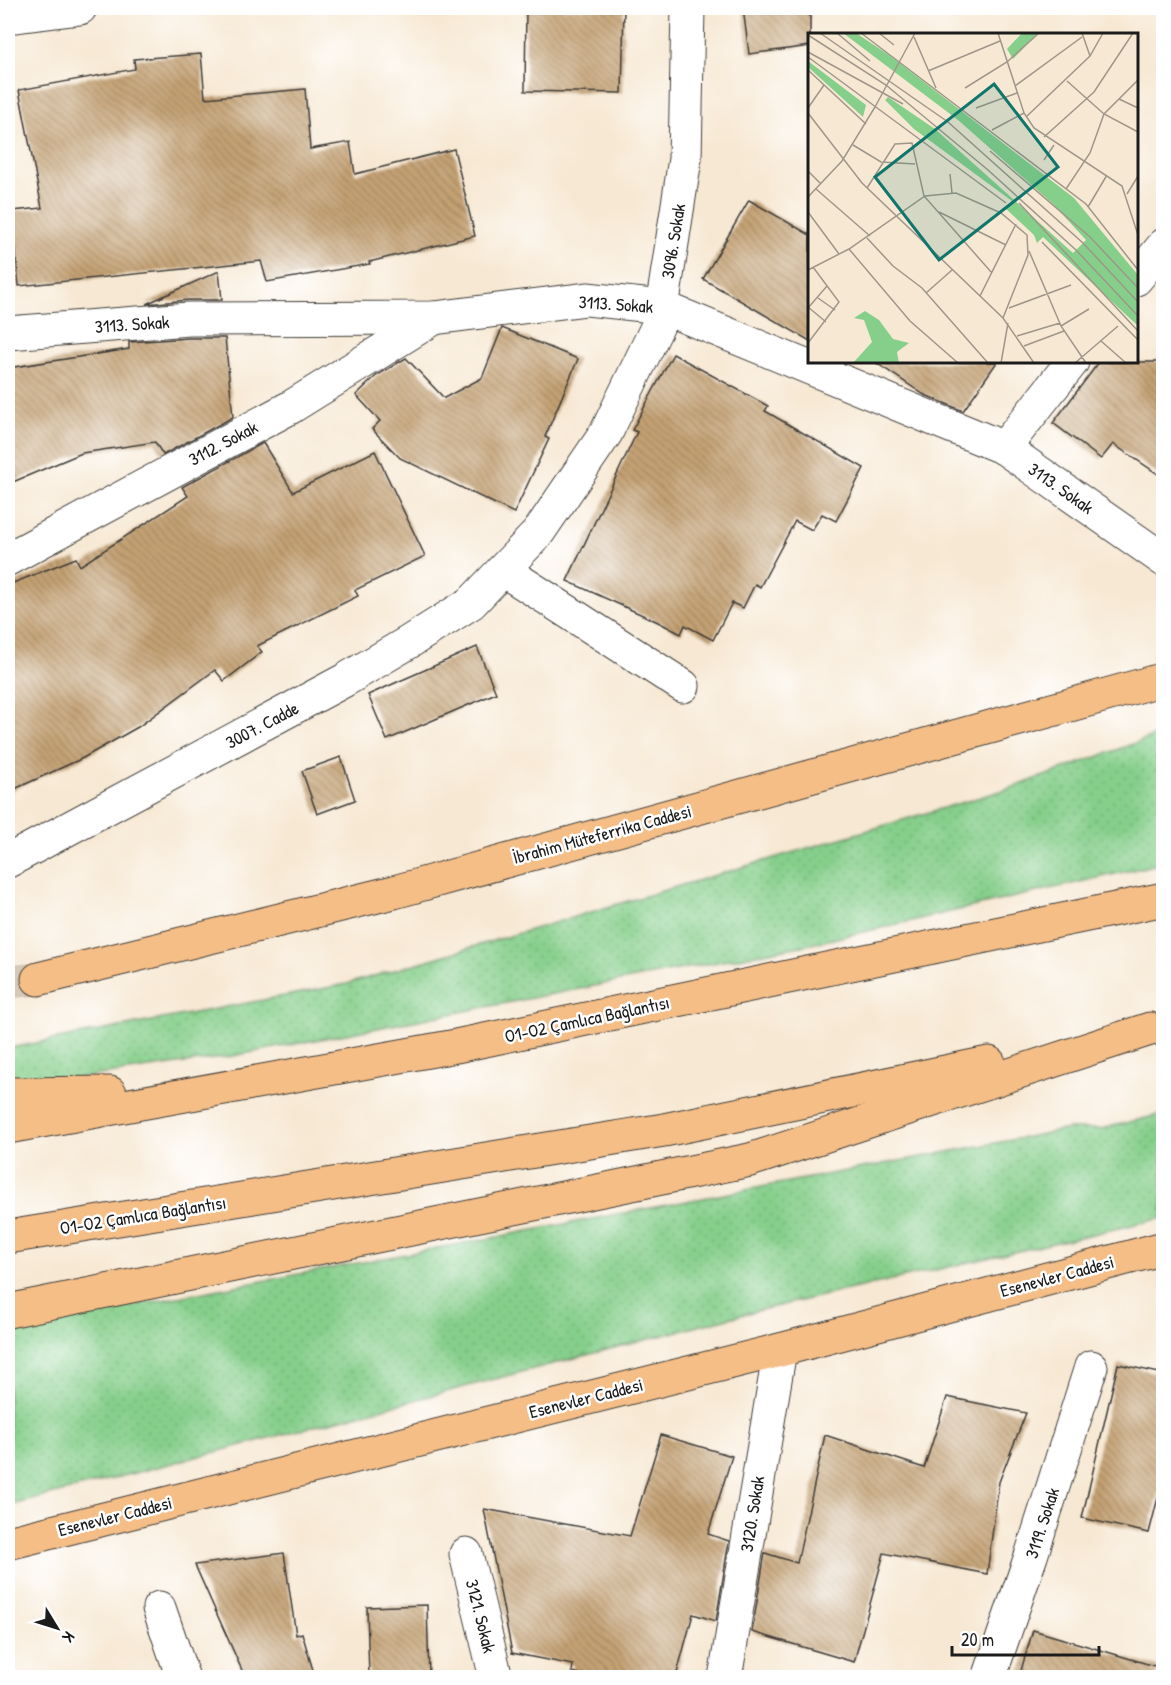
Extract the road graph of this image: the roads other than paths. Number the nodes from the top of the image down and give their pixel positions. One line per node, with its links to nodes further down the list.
1 (80, 8): 3 (street)
2 (688, 8): 6 (street, 3096. Sokak)
3 (8, 17)
4 (1164, 245): 5 (street)
5 (1138, 278)
6 (662, 307): 7 (street, 3113. Sokak); 10 (street, 3113. Sokak); 13 (street, 3096. Sokak)
7 (434, 318): 8 (street, 3113. Sokak); 11 (street, 3112. Sokak)
8 (8, 333)
9 (1071, 363): 10 (street)
10 (1004, 448): 12 (street, 3113. Sokak)
11 (8, 559)
12 (1164, 560)
13 (503, 570): 15 (street); 16 (street, 3007. Cadde)
14 (1164, 679): 18 (main road, İbrahim Müteferrika Caddesi)
15 (683, 686)
16 (8, 861)
17 (1160, 899): 20 (main road, O1-O2 Çamlıca Bağlantısı)
18 (38, 979)
19 (1157, 1027): 23 (main road, O1-O2 Çamlıca Bağlantısı); 25 (main road)
20 (204, 1092): 21 (main road); 22 (main road, O1-O2 Çamlıca Bağlantısı)
21 (8, 1094)
22 (8, 1127)
23 (8, 1237)
24 (1164, 1248): 26 (main road, Esenevler Caddesi)
25 (8, 1311)
26 (780, 1350): 28 (main road, Esenevler Caddesi); 33 (street, 3120. Sokak)
27 (1091, 1367): 34 (street, 3119. Sokak)
28 (8, 1543)
29 (466, 1554): 32 (street, 3121. Sokak)
30 (159, 1608): 31 (street)
31 (183, 1677)
32 (496, 1677)
33 (725, 1677)
34 (989, 1677)

